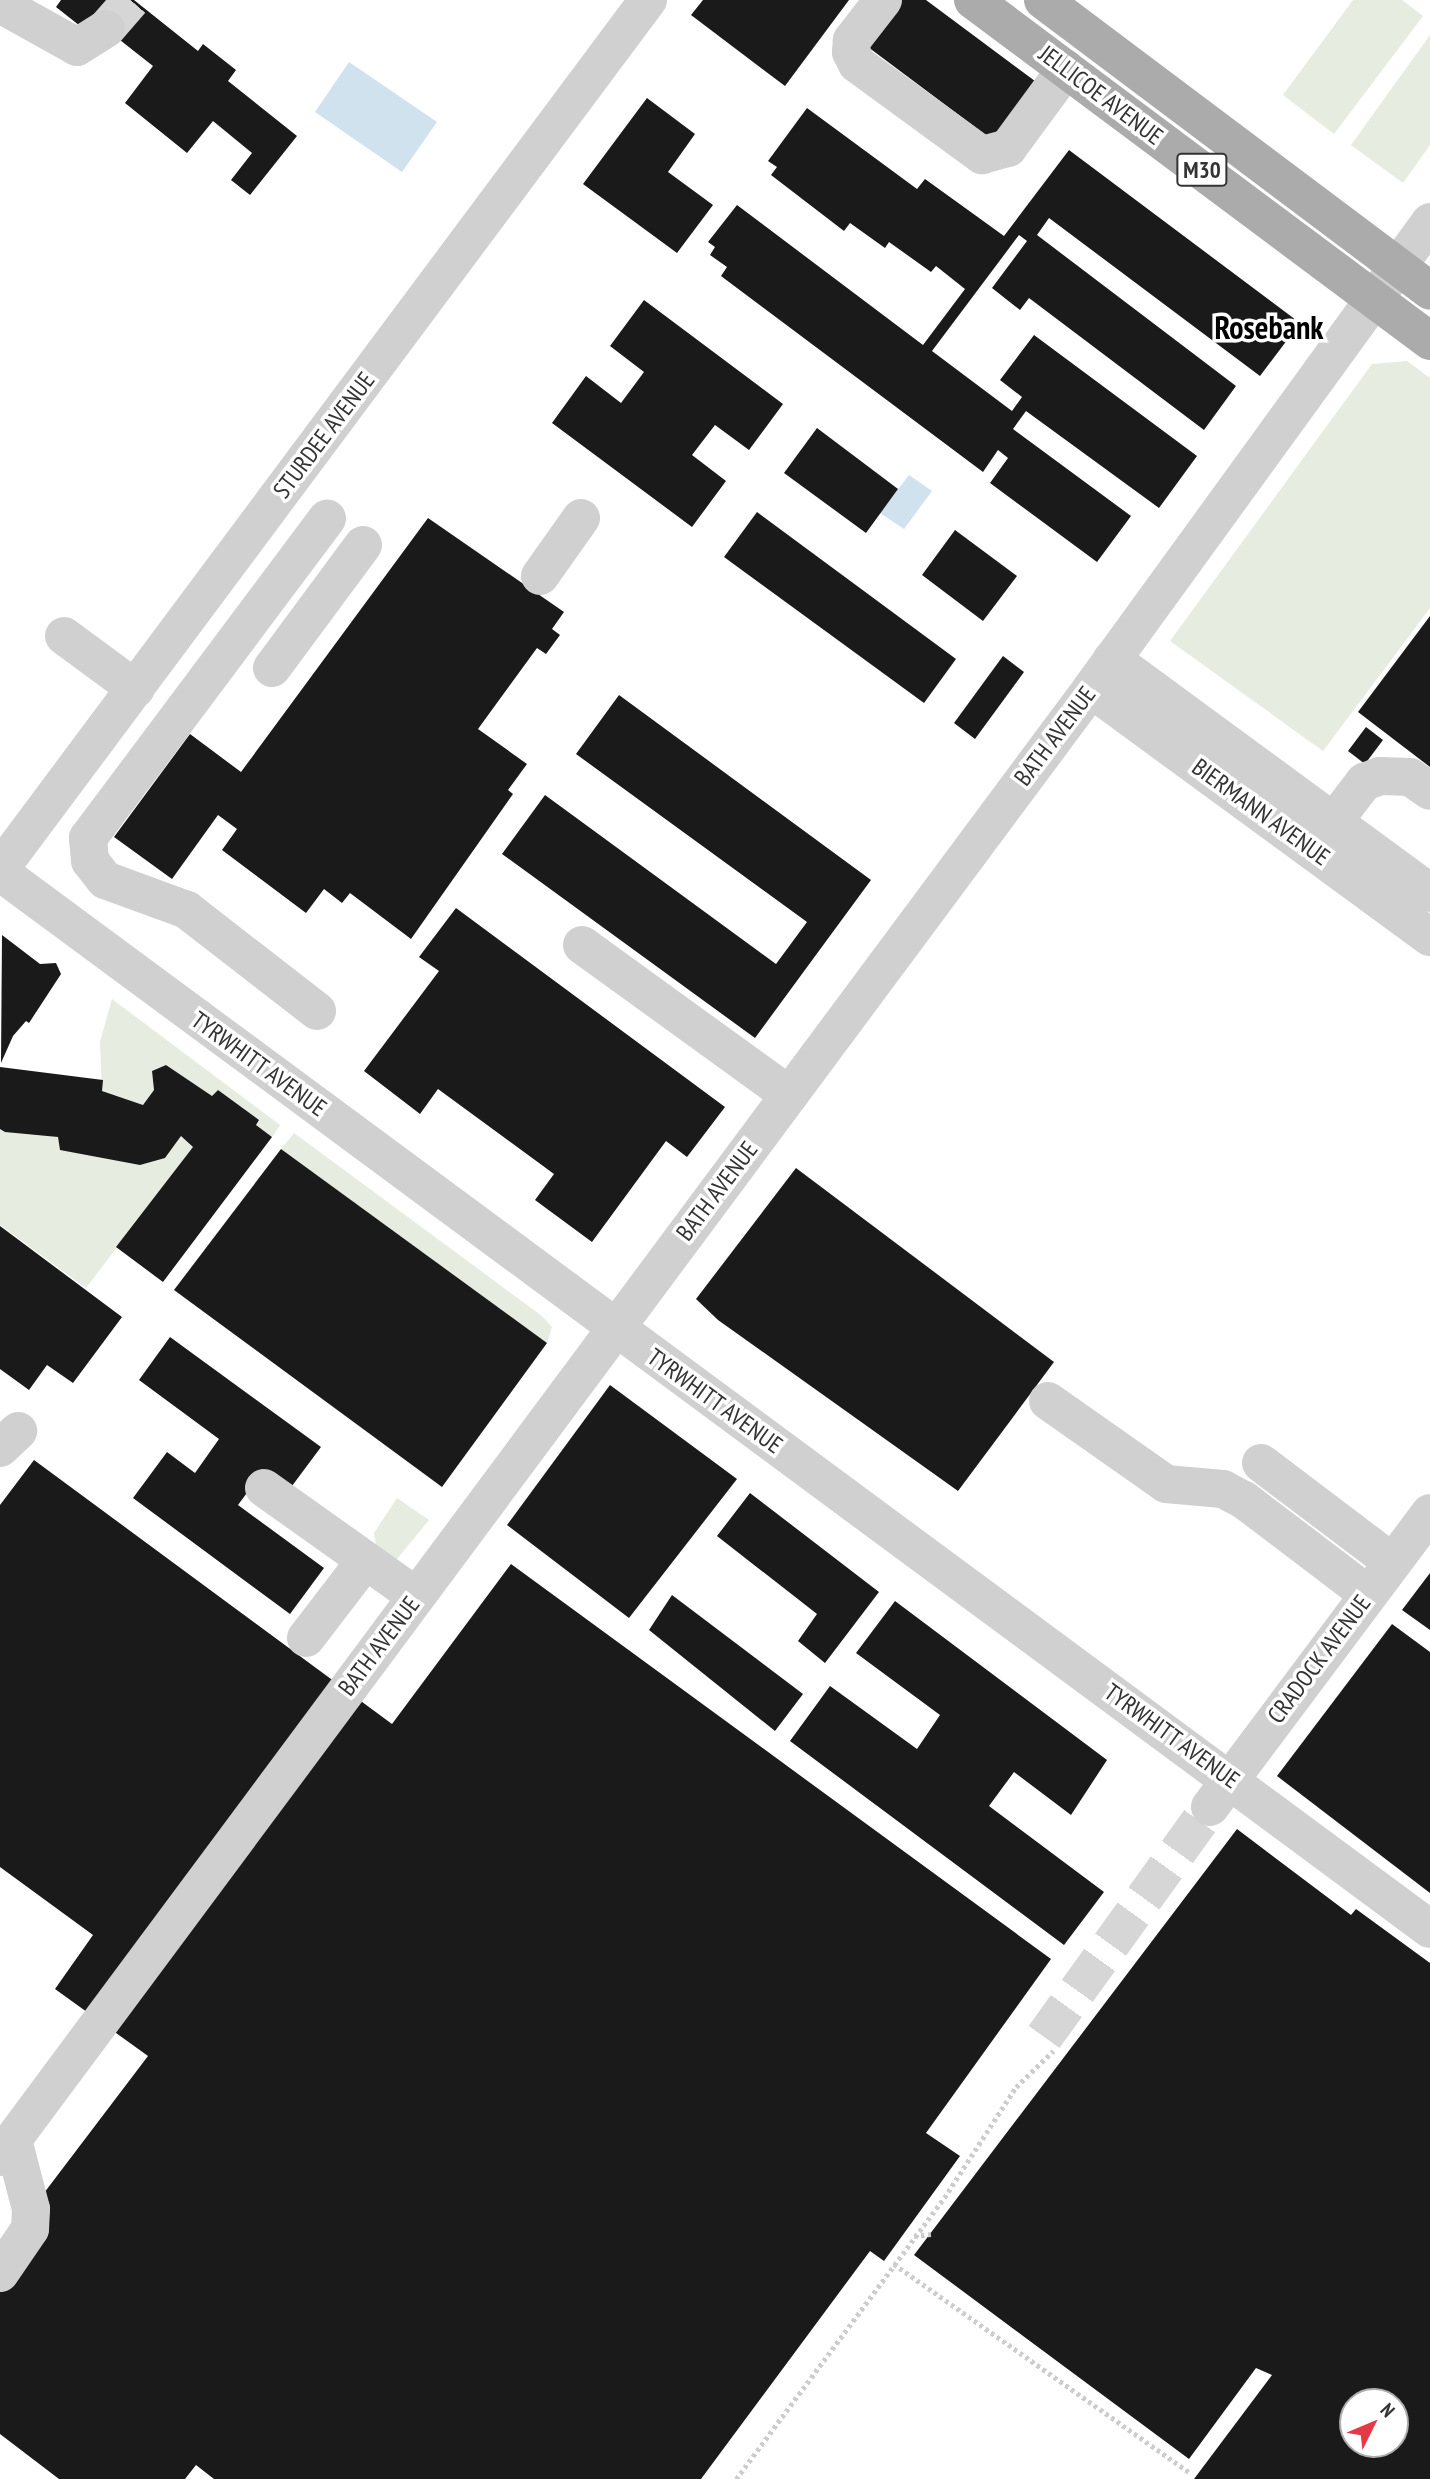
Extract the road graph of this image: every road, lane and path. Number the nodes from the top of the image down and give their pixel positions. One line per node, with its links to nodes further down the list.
1 (648, 0): 12 (street, STURDEE AVENUE)
2 (883, 0): 7 (street)
3 (973, 0): 7 (main road, JELLICOE AVENUE / M30)
4 (1043, 0): 9 (main road, JELLICOE AVENUE / M30)
5 (2, 5): 6 (street)
6 (106, 29)
7 (1066, 69): 10 (main road, JELLICOE AVENUE / M30)
8 (1430, 222): 9 (street, BATH AVENUE)
9 (1415, 280): 10 (street, BATH AVENUE)
10 (1375, 302): 11 (main road, JELLICOE AVENUE / M30); 18 (street, BATH AVENUE)
11 (1430, 341)
12 (285, 488): 14 (street); 19 (street, STURDEE AVENUE)
13 (580, 518): 15 (street)
14 (327, 519): 17 (street); 26 (street)
15 (540, 576)
16 (64, 636): 19 (street)
17 (272, 668)
18 (1101, 674): 21 (street, BIERMANN AVENUE); 27 (street, BATH AVENUE)
19 (136, 689): 22 (street, STURDEE AVENUE)
20 (1430, 791): 21 (street)
21 (1322, 836): 23 (street, BIERMANN AVENUE); 24 (street, BIERMANN AVENUE)
22 (0, 871): 28 (street, TYRWHITT AVENUE)
23 (1430, 893)
24 (1427, 929)
25 (582, 945): 27 (street)
26 (317, 1011)
27 (789, 1094): 28 (street, BATH AVENUE)
28 (615, 1328): 36 (street, BATH AVENUE); 38 (street, TYRWHITT AVENUE)
29 (1048, 1401): 35 (street)
30 (1261, 1463): 34 (street)
31 (264, 1488): 33 (street)
32 (1426, 1525): 34 (street, CRADOCK AVENUE)
33 (365, 1561): 36 (street); 37 (street)
34 (1392, 1562): 35 (street, CRADOCK AVENUE)
35 (1368, 1594): 38 (street, CRADOCK AVENUE)
36 (416, 1596): 41 (street, BATH AVENUE)
37 (306, 1638)
38 (1220, 1793): 39 (street, TYRWHITT AVENUE)
39 (1430, 1929)
40 (1052, 2051): 43 (path)
41 (6, 2148): 45 (street)
42 (931, 2234): 43 (path)
43 (914, 2236): 44 (path)
44 (894, 2264): 46 (path); 47 (path)
45 (0, 2273)
46 (1189, 2472)
47 (736, 2479)

